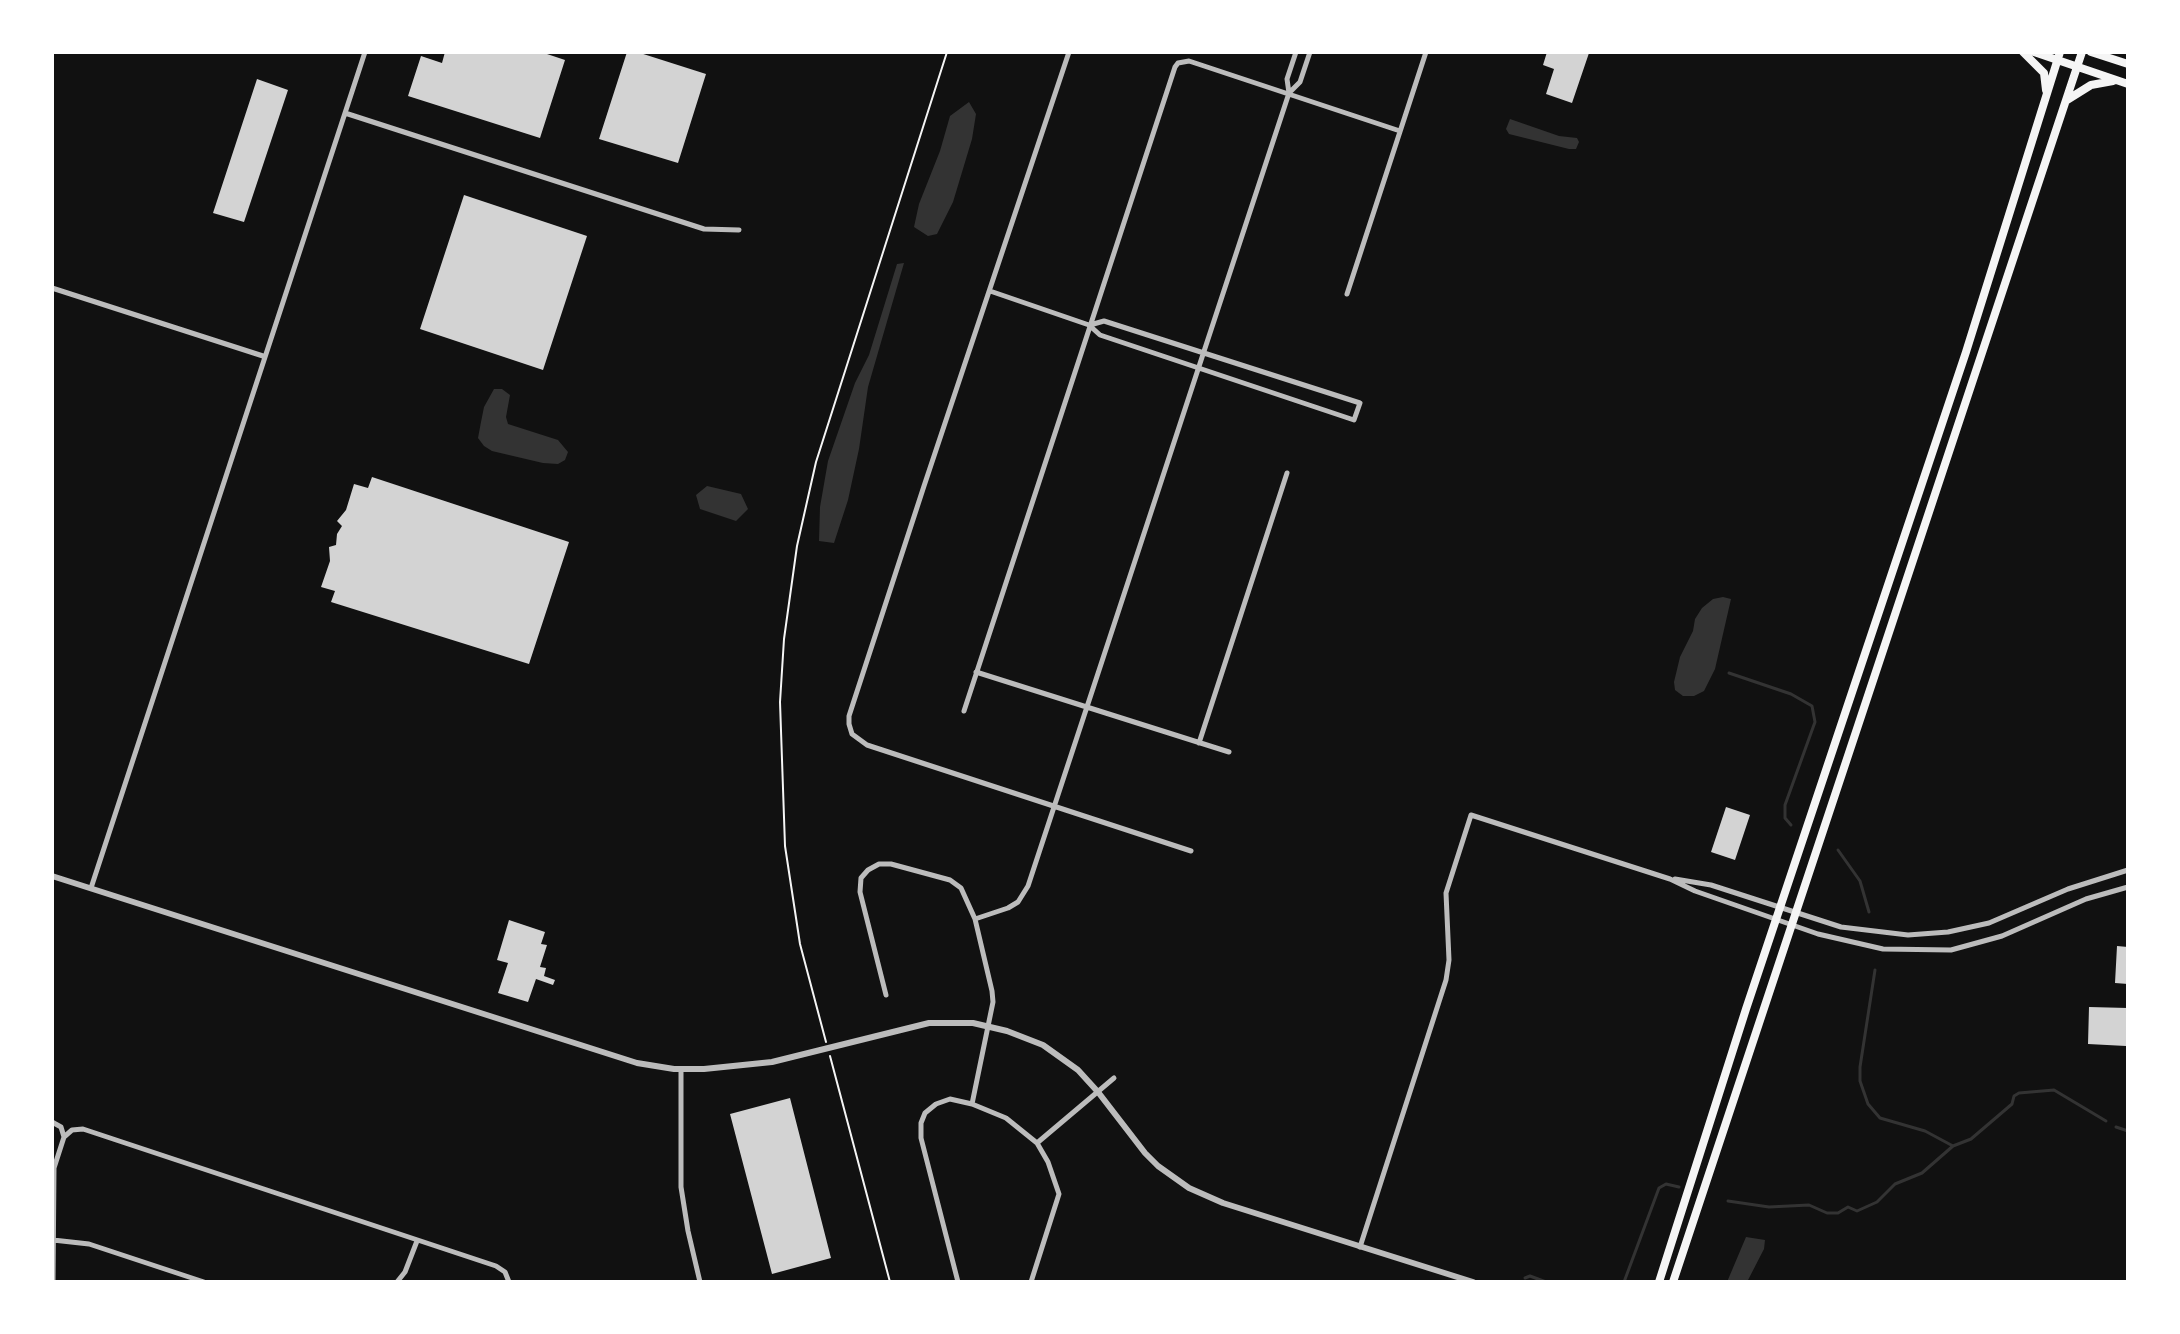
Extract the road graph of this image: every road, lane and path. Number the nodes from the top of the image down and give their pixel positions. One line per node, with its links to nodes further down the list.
1 (365, 52): 19 (street)
2 (947, 52): 50 (path)
3 (1069, 52): 23 (street)
4 (1296, 52): 16 (street)
5 (1310, 52): 16 (street)
6 (1426, 52): 20 (street)
7 (2023, 52): 17 (main road)
8 (2034, 52): 11 (main road)
9 (2082, 52): 13 (main road)
10 (2091, 52): 12 (main road)
11 (2059, 56): 13 (main road); 17 (main road)
12 (2128, 64)
13 (2073, 66): 14 (main road); 18 (main road)
14 (2116, 80): 15 (main road); 18 (main road)
15 (2128, 84)
16 (1289, 93): 20 (street); 25 (street); 26 (street)
17 (2046, 95): 30 (main road)
18 (2067, 101): 31 (main road)
19 (345, 113): 21 (street); 27 (street)
20 (1400, 131): 24 (street)
21 (739, 230)
22 (52, 288): 27 (street)
23 (990, 291): 25 (street); 37 (street)
24 (1347, 294)
25 (1089, 325): 26 (street); 28 (street); 32 (street)
26 (1203, 353): 28 (street); 28 (street)
27 (263, 356): 43 (street)
28 (1199, 369): 33 (street)
29 (1287, 473): 35 (street)
30 (1898, 555): 31 (main road); 44 (main road)
31 (1914, 561): 45 (main road)
32 (976, 672): 33 (street); 34 (street)
33 (1087, 709): 35 (street); 37 (street)
34 (964, 711)
35 (1199, 743): 36 (street)
36 (1229, 752)
37 (1053, 808): 38 (street); 46 (street)
38 (1191, 851)
39 (2128, 870): 45 (street)
40 (52, 876): 43 (street)
41 (1670, 879): 44 (street); 44 (street); 60 (street)
42 (2128, 887): 47 (street)
43 (91, 888): 51 (street)
44 (1778, 913): 45 (street); 47 (street); 70 (main road)
45 (1796, 914): 47 (main road)
46 (975, 919): 48 (street); 49 (street)
47 (1793, 926): 71 (main road)
48 (886, 995)
49 (988, 1025): 50 (street); 53 (street); 54 (street)
50 (828, 1048): 51 (street); 66 (path)
51 (681, 1069): 65 (street)
52 (1114, 1078): 53 (street)
53 (1098, 1092): 57 (street); 60 (street)
54 (972, 1104): 57 (street); 67 (street)
55 (52, 1122): 56 (street)
56 (64, 1137): 58 (street); 59 (street)
57 (1037, 1143): 68 (street)
58 (53, 1240): 61 (street); 62 (street)
59 (417, 1241): 63 (street); 64 (street)
60 (1360, 1247): 69 (street)
61 (53, 1282)
62 (204, 1282)
63 (397, 1282)
64 (509, 1282)
65 (700, 1282)
66 (890, 1282)
67 (958, 1282)
68 (1031, 1282)
69 (1473, 1282)
70 (1659, 1282)
71 (1673, 1282)

